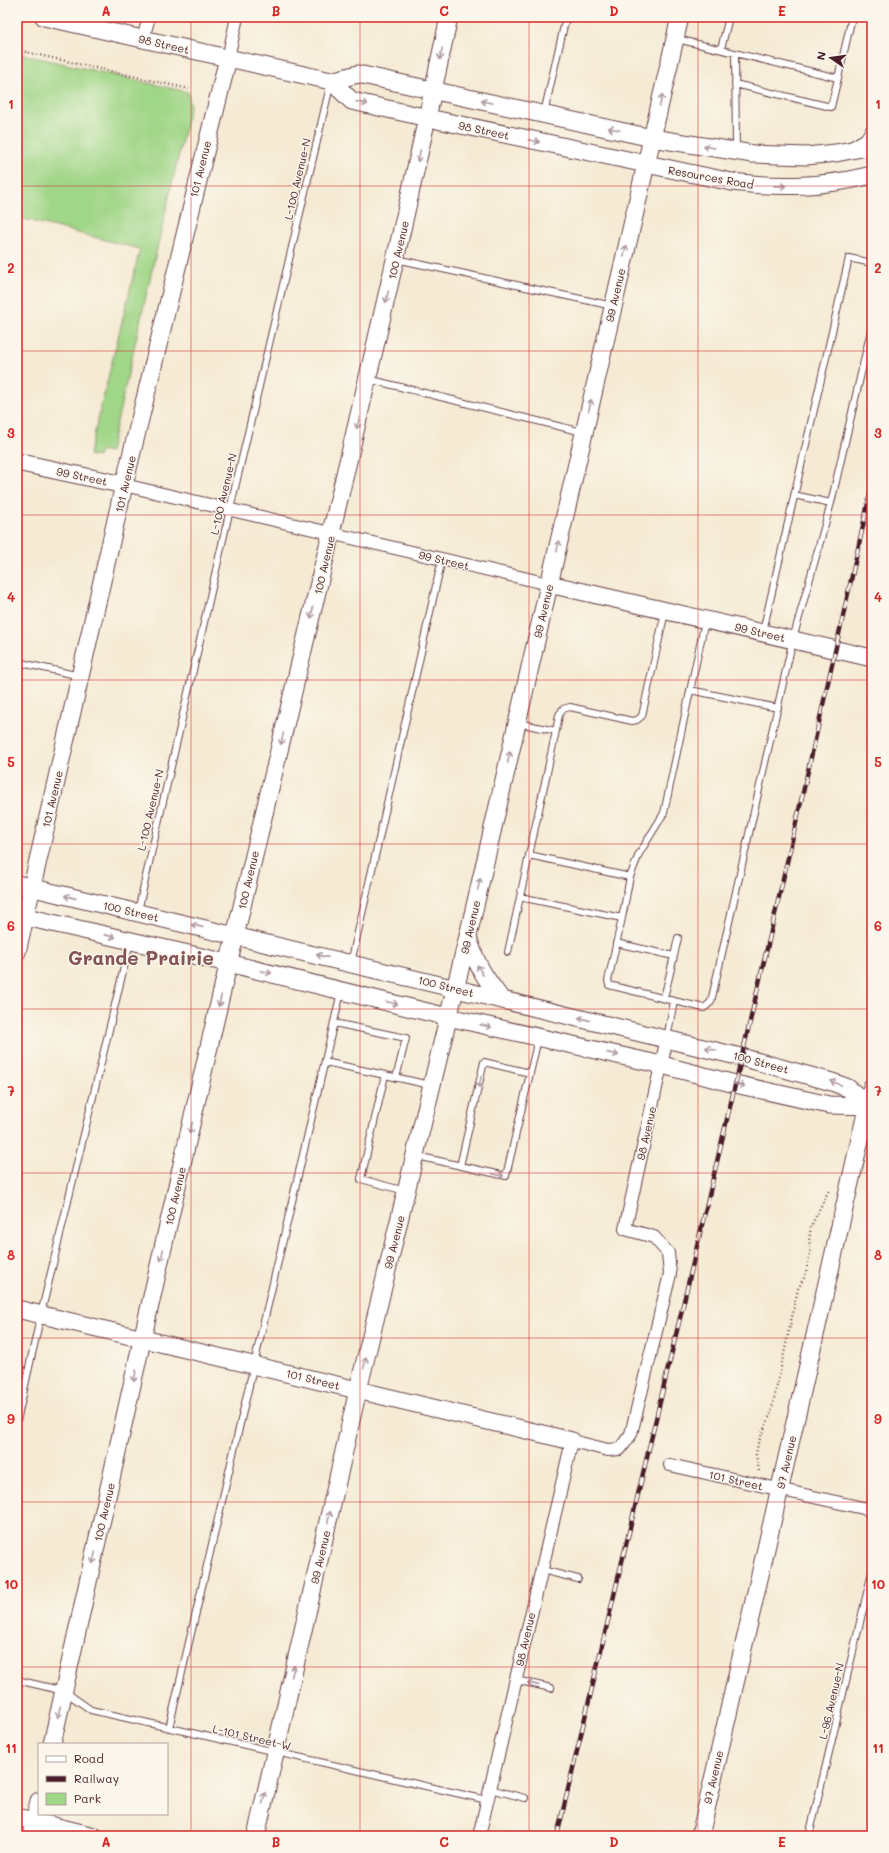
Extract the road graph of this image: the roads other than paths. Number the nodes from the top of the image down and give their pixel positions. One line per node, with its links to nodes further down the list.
1 (44, 17): 10 (main road, 98 Street)
2 (149, 17): 10 (street)
3 (237, 17): 13 (street, 101 Avenue)
4 (449, 17): 17 (main road, 100 Avenue, one-way to 17)
5 (566, 17): 18 (lane)
6 (680, 17): 9 (main road, 99 Avenue)
7 (729, 17): 11 (lane)
8 (852, 17): 14 (lane)
9 (675, 38): 11 (lane); 21 (main road, 99 Avenue, one-way to 9)
10 (143, 39): 13 (main road, 98 Street)
11 (721, 49): 12 (lane)
12 (735, 53): 14 (lane); 16 (lane)
13 (228, 58): 15 (main road, 98 Street); 34 (main road, 101 Avenue)
14 (838, 78): 16 (lane)
15 (331, 81): 17 (main road, 98 Street); 19 (main road, 98 Street, one-way to 19); 37 (lane, L-100 Avenue-N)
16 (735, 84): 23 (lane)
17 (433, 91): 18 (main road, 98 Street, one-way to 17); 19 (main road, 100 Avenue)
18 (544, 114): 21 (main road, 98 Street, one-way to 18)
19 (428, 118): 25 (main road, 98 Street, one-way to 25); 27 (main road, 100 Avenue, one-way to 27)
20 (872, 124): 24 (lane)
21 (652, 138): 23 (main road, one-way to 21); 25 (main road, 99 Avenue)
22 (872, 146): 24 (main road)
23 (736, 151): 24 (main road)
24 (836, 154)
25 (645, 165): 26 (main road, Resources Road, one-way to 26); 29 (main road, 99 Avenue, one-way to 25)
26 (872, 175)
27 (396, 259): 29 (lane); 31 (main road, 100 Avenue, one-way to 31)
28 (872, 263): 35 (lane)
29 (613, 306): 32 (main road, 99 Avenue, one-way to 29)
30 (872, 326): 36 (lane)
31 (368, 379): 32 (lane); 38 (main road, 100 Avenue, one-way to 38)
32 (584, 432): 40 (main road, 99 Avenue, one-way to 32)
33 (17, 462): 34 (main road, 99 Street)
34 (124, 485): 37 (street, 99 Street); 47 (main road, 101 Avenue)
35 (794, 495): 36 (lane); 43 (lane)
36 (831, 503): 44 (lane)
37 (230, 509): 38 (street, 99 Street); 56 (lane, L-100 Avenue-N)
38 (331, 534): 39 (street, 99 Street); 59 (main road, 100 Avenue, one-way to 59)
39 (442, 559): 40 (street, 99 Street); 68 (lane)
40 (549, 584): 41 (main road, 99 Street); 50 (main road, 99 Avenue)
41 (666, 610): 42 (main road, 99 Street); 51 (lane)
42 (705, 620): 43 (main road, 99 Street); 48 (lane)
43 (762, 633): 44 (main road, 99 Street)
44 (794, 639): 45 (main road, 99 Street); 49 (lane)
45 (872, 658)
46 (17, 662): 47 (lane)
47 (80, 676): 54 (main road, 101 Avenue)
48 (690, 690): 49 (lane); 53 (lane)
49 (778, 708): 73 (lane)
50 (517, 723): 51 (lane); 60 (main road, 99 Avenue, one-way to 50)
51 (556, 731): 52 (lane)
52 (529, 855): 53 (lane); 55 (lane)
53 (630, 877): 58 (lane)
54 (24, 886): 56 (main road, 100 Street, one-way to 54); 57 (main road, 101 Avenue)
55 (520, 897): 58 (lane); 65 (lane)
56 (137, 912): 59 (main road, 100 Street, one-way to 56)
57 (21, 916): 62 (main road, one-way to 62); 64 (main road, 101 Avenue)
58 (622, 918): 63 (lane)
59 (235, 935): 67 (main road, 100 Avenue); 68 (main road, 100 Street, one-way to 59)
60 (468, 936): 69 (main road, 99 Avenue); 72 (main road, one-way to 60)
61 (678, 938): 66 (lane)
62 (131, 941): 67 (main road); 90 (lane)
63 (616, 943): 66 (lane); 71 (lane)
64 (17, 952)
65 (508, 952)
66 (674, 956): 71 (lane)
67 (228, 963): 70 (main road, one-way to 70); 91 (main road, 100 Avenue, one-way to 91)
68 (351, 963): 69 (main road, 100 Street)
69 (455, 988): 72 (main road, 100 Street); 74 (main road, 99 Avenue)
70 (342, 991): 74 (main road, one-way to 74); 75 (lane)
71 (664, 998): 73 (lane)
72 (502, 1000): 77 (main road, 100 Street, one-way to 72)
73 (674, 1001): 77 (lane)
74 (448, 1017): 76 (main road, one-way to 76); 83 (main road, 99 Avenue)
75 (334, 1022): 78 (lane); 82 (lane)
76 (538, 1037): 79 (main road, one-way to 79); 80 (lane)
77 (667, 1038): 79 (street, 98 Avenue); 85 (main road, 100 Street, one-way to 77)
78 (325, 1062): 81 (lane); 92 (lane)
79 (662, 1065): 85 (main road, one-way to 85); 96 (street, 98 Avenue)
80 (530, 1073): 87 (lane, one-way to 80); 87 (lane, one-way to 87)
81 (385, 1075): 82 (lane); 88 (lane)
82 (396, 1078): 83 (lane)
83 (432, 1086): 86 (main road, 99 Avenue)
84 (872, 1087): 85 (main road, 97 Avenue)
85 (870, 1105): 98 (main road, 97 Avenue)
86 (415, 1156): 87 (lane); 88 (main road, 99 Avenue)
87 (460, 1166)
88 (407, 1191): 93 (main road, 99 Avenue, one-way to 88)
89 (17, 1309): 90 (main road, 101 Street)
90 (41, 1314): 91 (main road, 101 Street); 94 (lane)
91 (143, 1338): 92 (main road, 101 Street); 106 (main road, 100 Avenue, one-way to 106)
92 (254, 1365): 93 (main road, 101 Street); 107 (lane)
93 (358, 1390): 95 (main road, 101 Street); 109 (main road, 99 Avenue, one-way to 93)
94 (17, 1421)
95 (572, 1441): 96 (street, 101 Street); 100 (street, 98 Avenue)
96 (608, 1450)
97 (670, 1465): 98 (street, 101 Street)
98 (779, 1490): 99 (street, 101 Street); 118 (main road, 97 Avenue)
99 (872, 1510)
100 (542, 1570): 102 (lane); 104 (street, 98 Avenue)
101 (872, 1572): 119 (lane, L-96 Avenue-N)
102 (578, 1579)
103 (17, 1680): 106 (lane, L-101 Street-W)
104 (516, 1680): 105 (lane, one-way to 104); 110 (street, 98 Avenue)
105 (551, 1688)
106 (64, 1691): 107 (lane, L-101 Street-W); 108 (main road, 100 Avenue, one-way to 108)
107 (168, 1728): 109 (lane, L-101 Street-W)
108 (52, 1743)
109 (275, 1753): 110 (lane, L-101 Street-W); 116 (main road, 99 Avenue, one-way to 109)
110 (489, 1795): 111 (lane, L-101 Street-W); 117 (street, 98 Avenue)
111 (525, 1798)
112 (38, 1806): 114 (main road)
113 (17, 1817): 114 (main road)
114 (33, 1828): 115 (main road)
115 (94, 1836)
116 (256, 1836)
117 (479, 1836)
118 (700, 1836)
119 (809, 1836)

